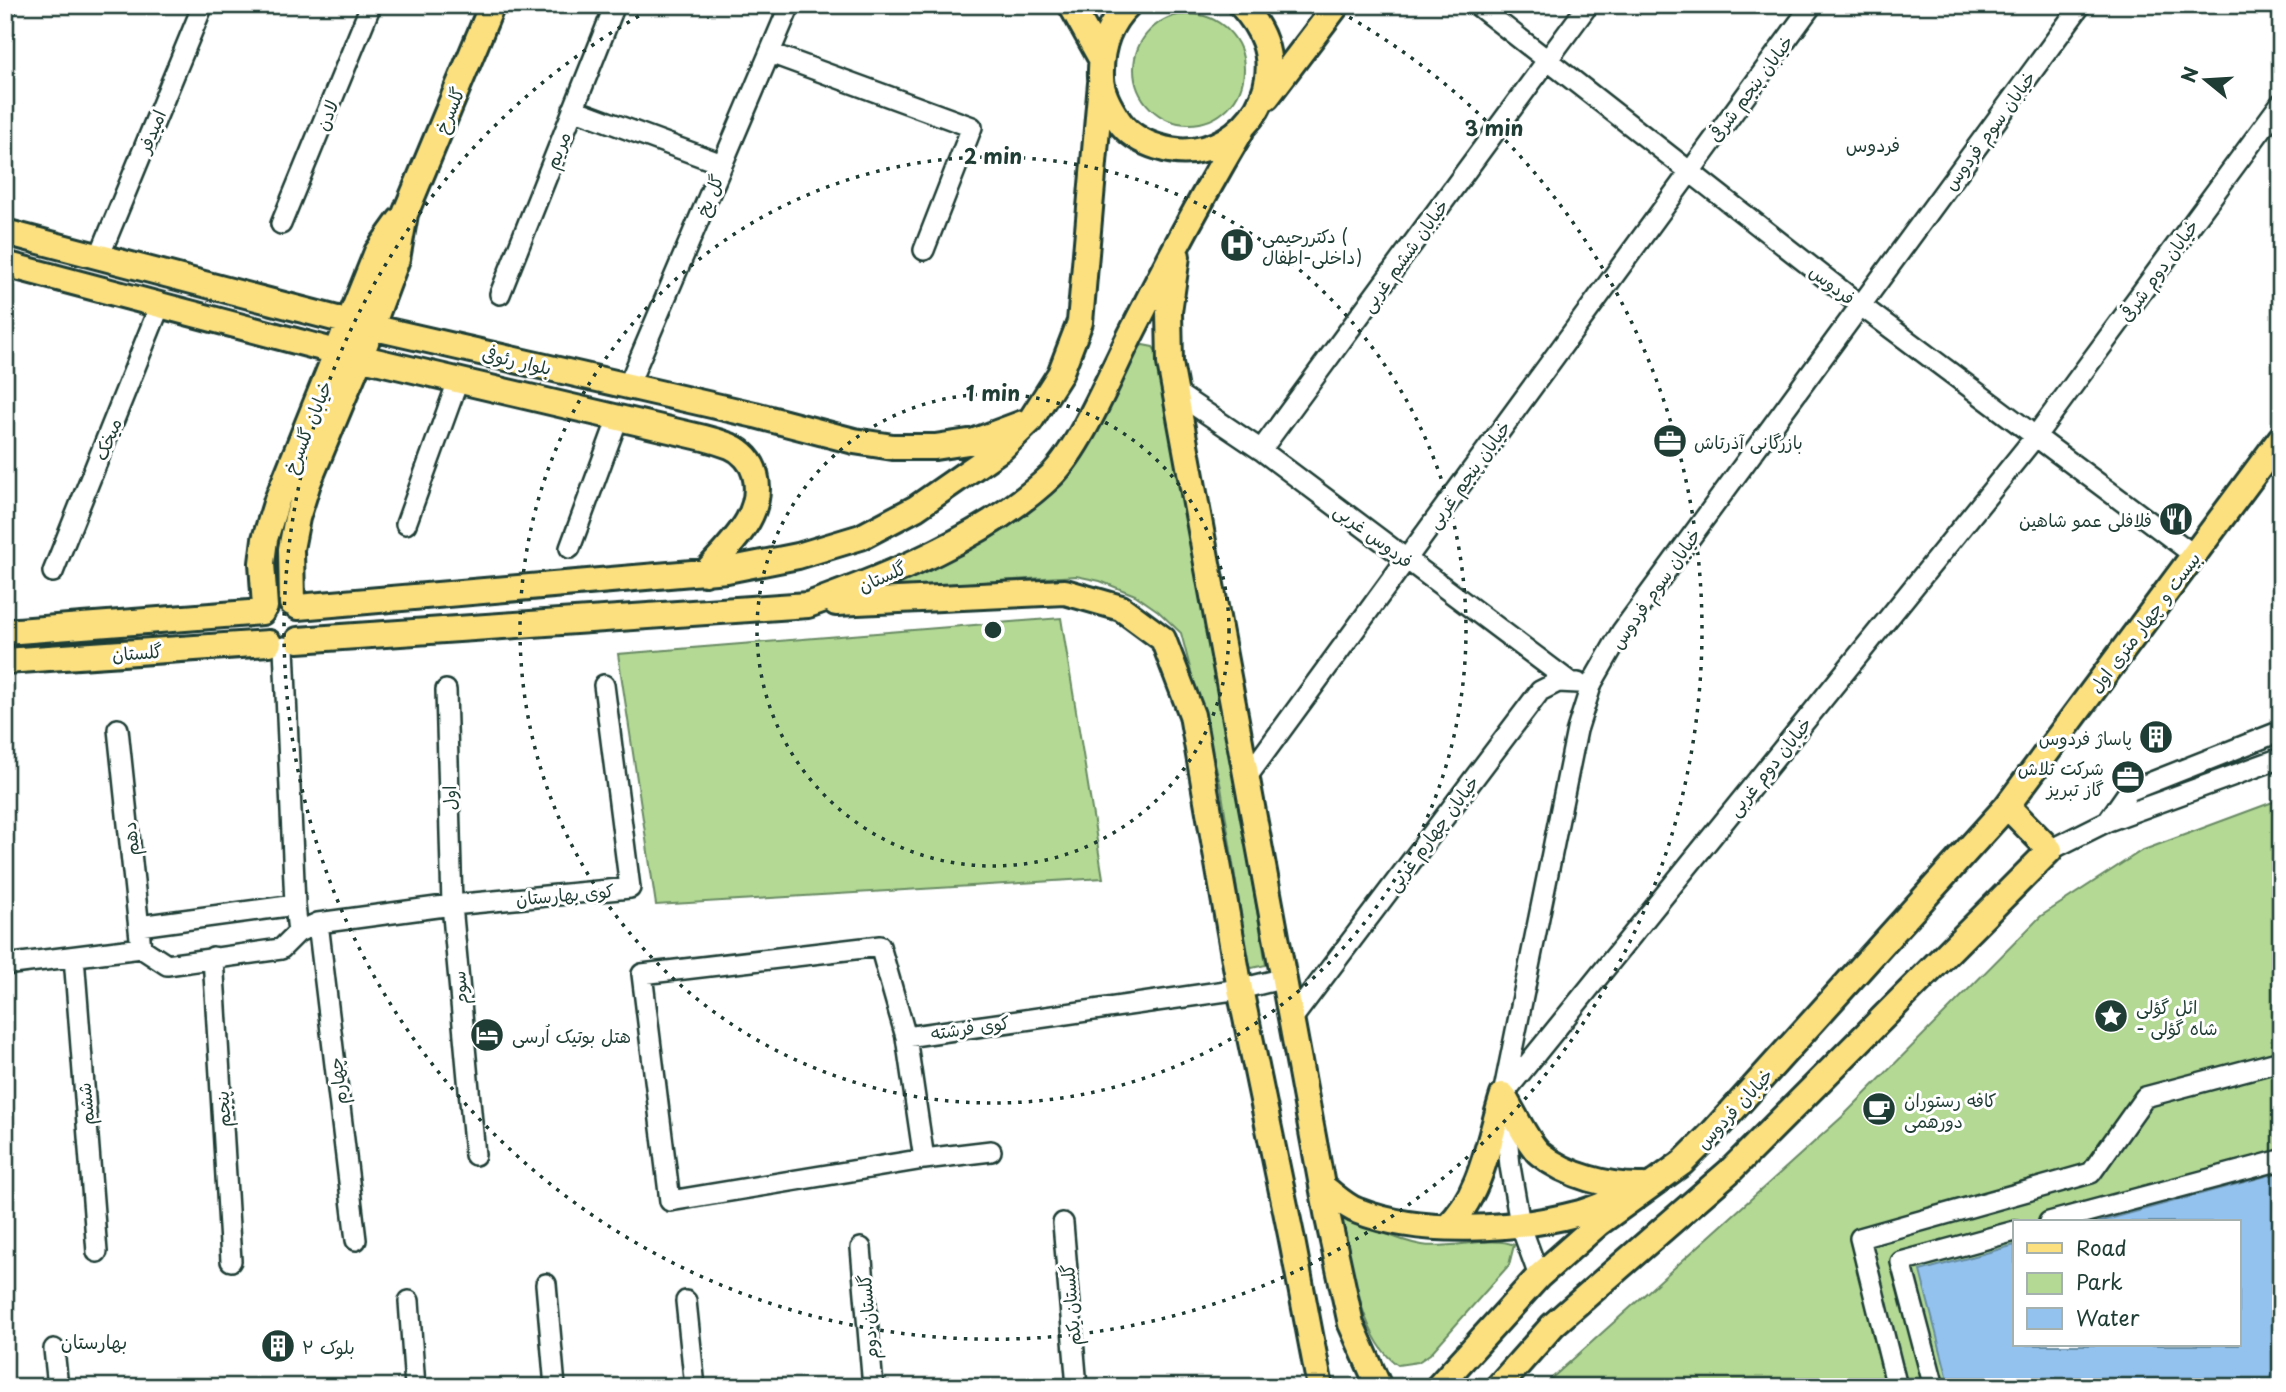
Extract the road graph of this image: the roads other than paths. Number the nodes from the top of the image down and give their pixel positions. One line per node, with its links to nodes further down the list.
1 (203, 5): 28 (street, امیدفر)
2 (371, 5): 23 (street, لادن)
3 (492, 5): 27 (main road, گلسرخ)
4 (615, 5): 19 (street, مریم)
5 (790, 5): 14 (street, گل یخ)
6 (1071, 5): 15 (main road)
7 (1128, 5): 15 (main road)
8 (1241, 5): 20 (main road)
9 (1337, 5): 20 (main road)
10 (1477, 5): 16 (street, فردوس)
11 (1588, 5): 16 (street, خیابان ششم غربی)
12 (1812, 5): 22 (street, خیابان پنجم شرقی)
13 (2081, 5): 32 (street, خیابان سوم فردوس)
14 (770, 53): 21 (street, گل یخ); 26 (street)
15 (1100, 57): 17 (main road)
16 (1547, 60): 22 (street, فردوس); 42 (street, خیابان ششم غربی)
17 (1101, 83): 20 (main road); 39 (main road)
18 (2281, 103): 40 (street, خیابان دوم شرقی)
19 (573, 109): 21 (street); 30 (street, مریم)
20 (1248, 122): 25 (main road, گلستان)
21 (722, 164): 36 (street, گل یخ)
22 (1689, 171): 32 (street, فردوس); 46 (street, خیابان پنجم غربی)
23 (281, 224)
24 (5, 232): 28 (main road, بلوار رئوفی)
25 (1179, 238): 37 (main road); 50 (main road, گلستان)
26 (924, 250)
27 (387, 256): 33 (main road, خیابان گلسرخ)
28 (99, 257): 33 (main road, بلوار رئوفی)
29 (5, 264): 31 (main road, بلوار رئوفی)
30 (500, 294)
31 (160, 305): 34 (main road, بلوار رئوفی); 47 (street, میخک)
32 (1860, 305): 40 (street, فردوس); 56 (street, خیابان سوم فردوس)
33 (360, 324): 34 (main road, خیابان گلسرخ); 36 (main road, بلوار رئوفی)
34 (348, 355): 35 (main road, بلوار رئوفی); 49 (main road, خیابان گلسرخ); 51 (main road, خیابان گلسرخ)
35 (458, 381): 38 (main road, بلوار رئوفی); 43 (street)
36 (628, 386): 38 (main road); 39 (main road, بلوار رئوفی)
37 (1175, 392): 42 (street, فردوس غربی); 62 (main road)
38 (618, 418): 44 (street); 48 (main road, بلوار رئوفی)
39 (1030, 421): 48 (main road)
40 (2035, 437): 45 (street, فردوس); 80 (street, خیابان دوم غربی)
41 (2281, 438): 45 (main road, بیست و چهار متری اول)
42 (1261, 450): 46 (street, فردوس غربی)
43 (406, 524)
44 (570, 548)
45 (2194, 555): 63 (main road, بیست و چهار متری اول)
46 (1407, 559): 55 (street, فردوس غربی); 62 (street, خیابان پنجم غربی)
47 (53, 572)
48 (705, 573): 49 (main road)
49 (295, 605): 51 (main road); 53 (main road)
50 (808, 605): 53 (main road, گلستان); 76 (main road)
51 (263, 610): 52 (main road, گلستان); 53 (main road)
52 (5, 632)
53 (283, 643): 54 (main road, گلستان); 66 (street)
54 (5, 661)
55 (1570, 682): 56 (street, خیابان چهارم غربی); 77 (street, خیابان چهارم غربی)
56 (1592, 683): 80 (street, خیابان سوم فردوس)
57 (604, 684): 67 (street, کوی بهارستان)
58 (446, 690): 67 (street, اول)
59 (118, 729): 69 (street, دهم)
60 (2281, 731): 64 (street)
61 (2281, 758): 64 (street)
62 (1247, 777): 75 (main road)
63 (2007, 806): 65 (main road); 85 (main road, خیابان فردوس)
64 (2108, 821): 65 (street)
65 (2050, 850): 110 (main road)
66 (295, 905): 69 (street); 70 (street)
67 (452, 905): 68 (street, کوی بهارستان); 82 (street, سوم)
68 (318, 923): 70 (street, کوی بهارستان); 92 (street, چهارم)
69 (139, 926): 71 (street, دهم)
70 (298, 932): 73 (street, کوی بهارستان)
71 (141, 948): 72 (street); 73 (street, کوی بهارستان)
72 (74, 957): 74 (street); 94 (street, ششم)
73 (213, 957): 95 (street, پنجم)
74 (5, 965)
75 (1285, 978): 76 (street, کوی فرشته); 77 (main road)
76 (1240, 989): 78 (street, کوی فرشته); 107 (main road)
77 (1293, 1019): 86 (main road)
78 (906, 1037): 83 (street); 83 (street, کوی فرشته)
79 (2281, 1061): 111 (street)
80 (1503, 1095): 85 (main road); 89 (street, خیابان سوم فردوس); 90 (main road)
81 (991, 1151): 83 (street)
82 (475, 1155)
83 (924, 1159)
84 (2281, 1160): 87 (street)
85 (1654, 1185): 89 (main road); 96 (main road, خیابان فردوس)
86 (1322, 1187): 90 (main road); 108 (main road)
87 (2056, 1220)
88 (1063, 1223): 106 (street, گلستان یکم)
89 (1520, 1224): 90 (main road); 96 (street, خیابان سوم فردوس)
90 (1447, 1227)
91 (2013, 1232): 112 (street)
92 (356, 1240)
93 (861, 1248): 105 (street, گلستان دوم)
94 (97, 1252)
95 (231, 1261)
96 (1539, 1276): 109 (main road, خیابان فردوس)
97 (546, 1284): 103 (street)
98 (408, 1301): 102 (street)
99 (686, 1301): 104 (street)
100 (54, 1349): 101 (street)
101 (58, 1387)
102 (415, 1387)
103 (555, 1387)
104 (695, 1387)
105 (873, 1387)
106 (1077, 1387)
107 (1320, 1387)
108 (1379, 1387)
109 (1438, 1387)
110 (1498, 1387)
111 (1897, 1387)
112 (1934, 1387)

